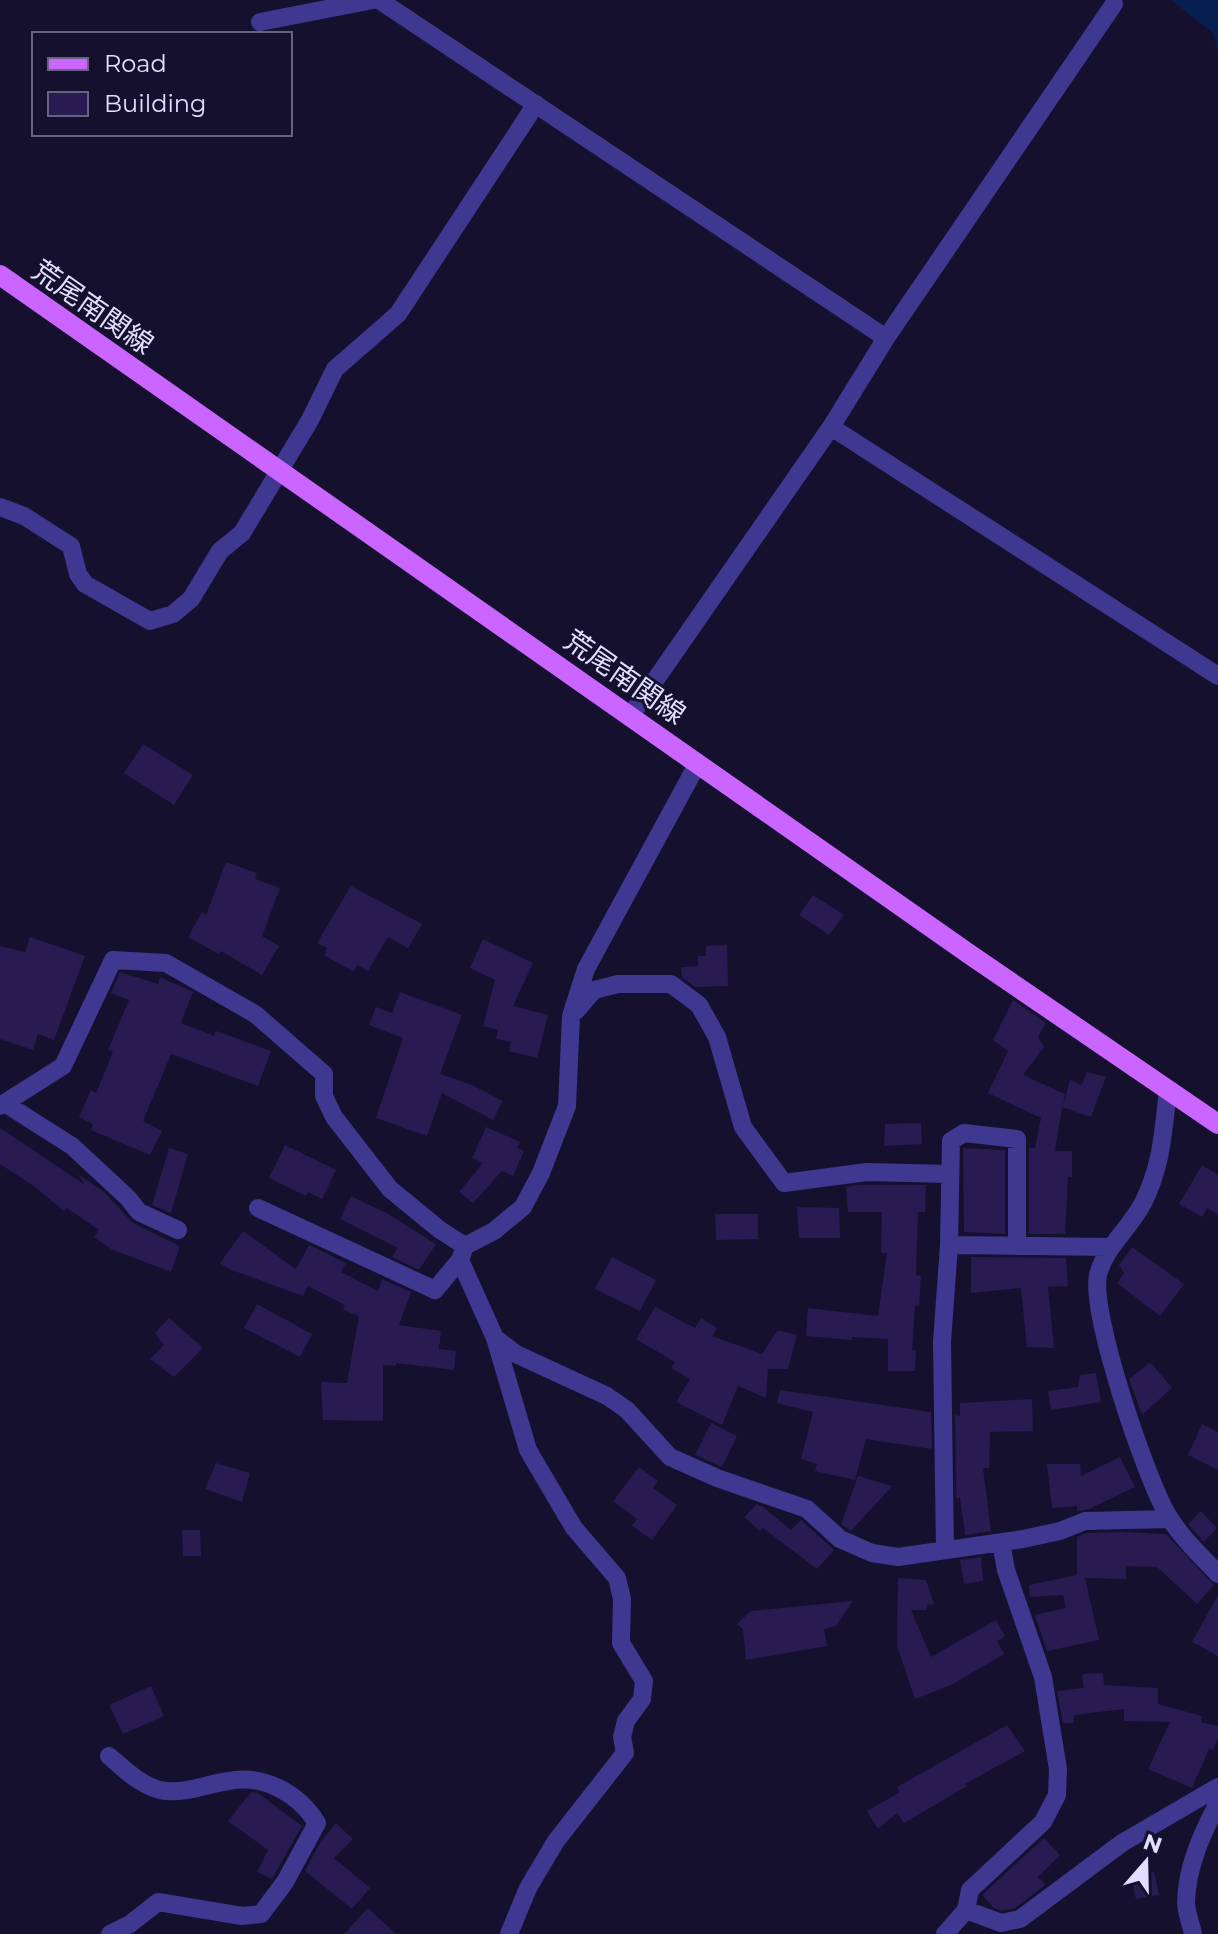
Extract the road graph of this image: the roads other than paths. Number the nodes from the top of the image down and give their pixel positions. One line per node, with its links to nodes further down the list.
1 (376, 0): 3 (street); 4 (street)
2 (1114, 4): 6 (street)
3 (260, 22)
4 (536, 104): 6 (street); 8 (street)
5 (0, 275): 8 (main road, 荒尾南関線)
6 (886, 338): 7 (street)
7 (831, 427): 10 (street); 11 (street)
8 (280, 473): 9 (street); 11 (main road, 荒尾南関線)
9 (0, 507)
10 (1218, 676)
11 (631, 715): 12 (main road, 荒尾南関線)
12 (698, 763): 13 (street); 14 (main road, 荒尾南関線)
13 (571, 1016): 17 (street); 23 (street)
14 (1168, 1091): 16 (main road, 荒尾南関線); 22 (street)
15 (3, 1105): 19 (street); 23 (street)
16 (1218, 1124)
17 (950, 1174): 20 (street); 21 (street)
18 (258, 1208): 23 (street)
19 (178, 1230)
20 (949, 1245): 21 (street); 27 (street)
21 (1017, 1246): 22 (street)
22 (1111, 1247): 25 (street)
23 (462, 1253): 24 (street)
24 (495, 1338): 27 (street); 34 (street)
25 (1170, 1519): 26 (street); 28 (street)
26 (1001, 1542): 27 (street); 32 (street)
27 (945, 1550)
28 (1218, 1574)
29 (109, 1756): 33 (street)
30 (1218, 1787): 32 (street)
31 (1218, 1803): 36 (street)
32 (966, 1910): 35 (street)
33 (110, 1934)
34 (509, 1934)
35 (945, 1934)
36 (1193, 1934)

